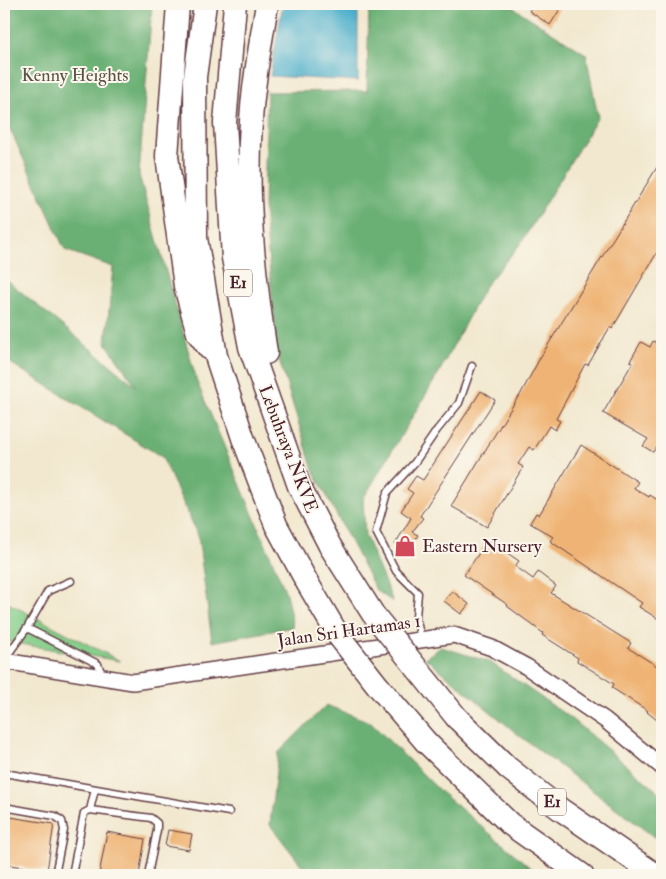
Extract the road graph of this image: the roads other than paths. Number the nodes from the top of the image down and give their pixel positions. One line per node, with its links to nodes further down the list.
1 (178, 4): 5 (highway)
2 (206, 4): 5 (highway, Lebuhraya NKVE / E1)
3 (235, 4): 7 (highway, Lebuhraya NKVE / E1)
4 (267, 4): 7 (highway)
5 (216, 356): 24 (highway, Lebuhraya NKVE / E1, bridge)
6 (472, 366): 10 (lane)
7 (264, 388): 25 (highway, Lebuhraya NKVE / E1, bridge)
8 (71, 581): 9 (lane)
9 (27, 628): 11 (lane); 12 (lane)
10 (421, 640): 12 (street, Jalan Sri Hartamas 1); 13 (street, Jalan Sri Hartamas 1)
11 (4, 661): 12 (street, Jalan Sri Hartamas 1)
12 (103, 677)
13 (662, 768)
14 (4, 773): 15 (lane)
15 (95, 789): 17 (lane); 18 (lane)
16 (4, 807): 21 (lane)
17 (90, 810): 22 (lane); 23 (lane)
18 (229, 812)
19 (4, 874): 20 (lane)
20 (13, 875)
21 (55, 875)
22 (72, 875)
23 (148, 875)
24 (582, 875)
25 (656, 875)

